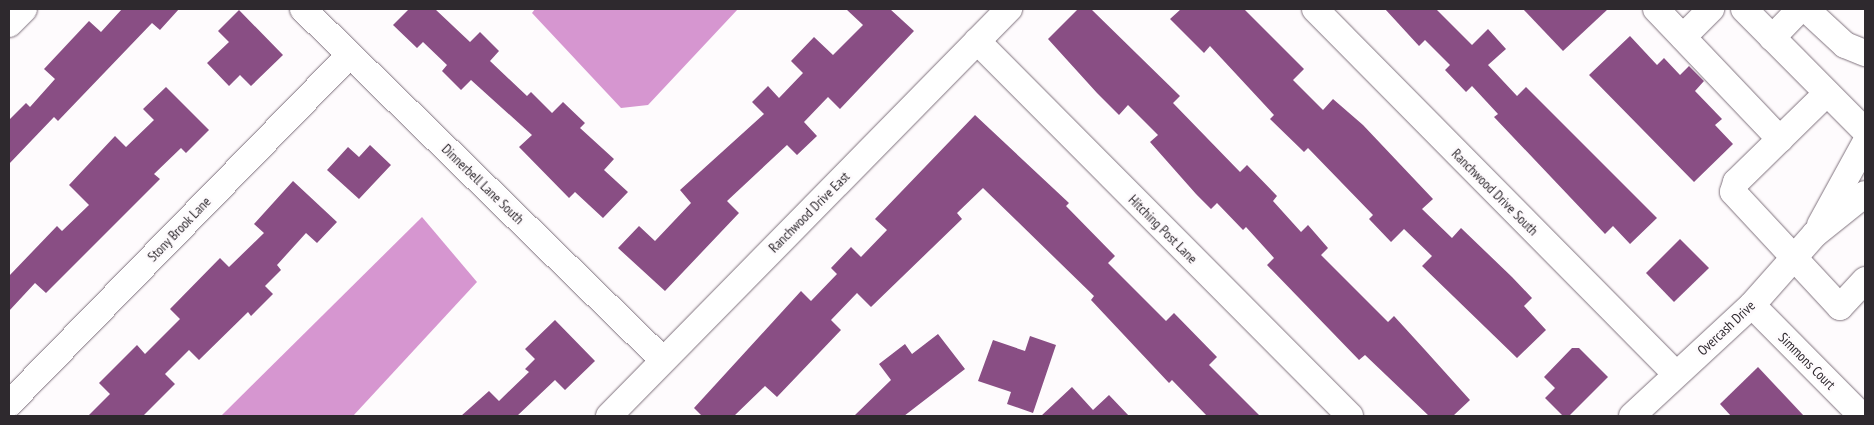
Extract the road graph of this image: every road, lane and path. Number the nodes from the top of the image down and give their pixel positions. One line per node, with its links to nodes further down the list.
1 (24, 9): 10 (street)
2 (303, 9): 15 (street, Dinnerbell Lane South)
3 (1009, 9): 13 (street, Ranchwood Drive East)
4 (1315, 9): 26 (street, Ranchwood Drive South)
5 (1656, 9): 11 (street)
6 (1711, 9): 11 (street)
7 (1744, 9): 12 (street)
8 (1800, 9): 12 (street)
9 (1806, 9): 14 (street)
10 (9, 24)
11 (1683, 37): 18 (street)
12 (1772, 38): 16 (street)
13 (977, 41): 25 (street, Ranchwood Drive East); 29 (street, Hitching Post Lane)
14 (1865, 54)
15 (350, 55): 25 (street, Dinnerbell Lane South); 27 (street, Stony Brook Lane)
16 (1828, 93): 17 (street); 18 (street)
17 (1865, 132)
18 (1780, 139): 22 (street)
19 (1865, 142): 21 (street, Overcash Drive)
20 (1865, 194): 21 (street, Overcash Drive)
21 (1815, 234): 22 (street, Overcash Drive)
22 (1792, 260): 23 (street); 24 (street, Overcash Drive)
23 (1865, 280)
24 (1752, 305): 26 (street, Overcash Drive); 31 (street, Simmons Court)
25 (663, 360): 28 (street, Ranchwood Drive East)
26 (1676, 374): 30 (street, Overcash Drive)
27 (9, 404)
28 (609, 416)
29 (1350, 416)
30 (1632, 416)
31 (1862, 416)

